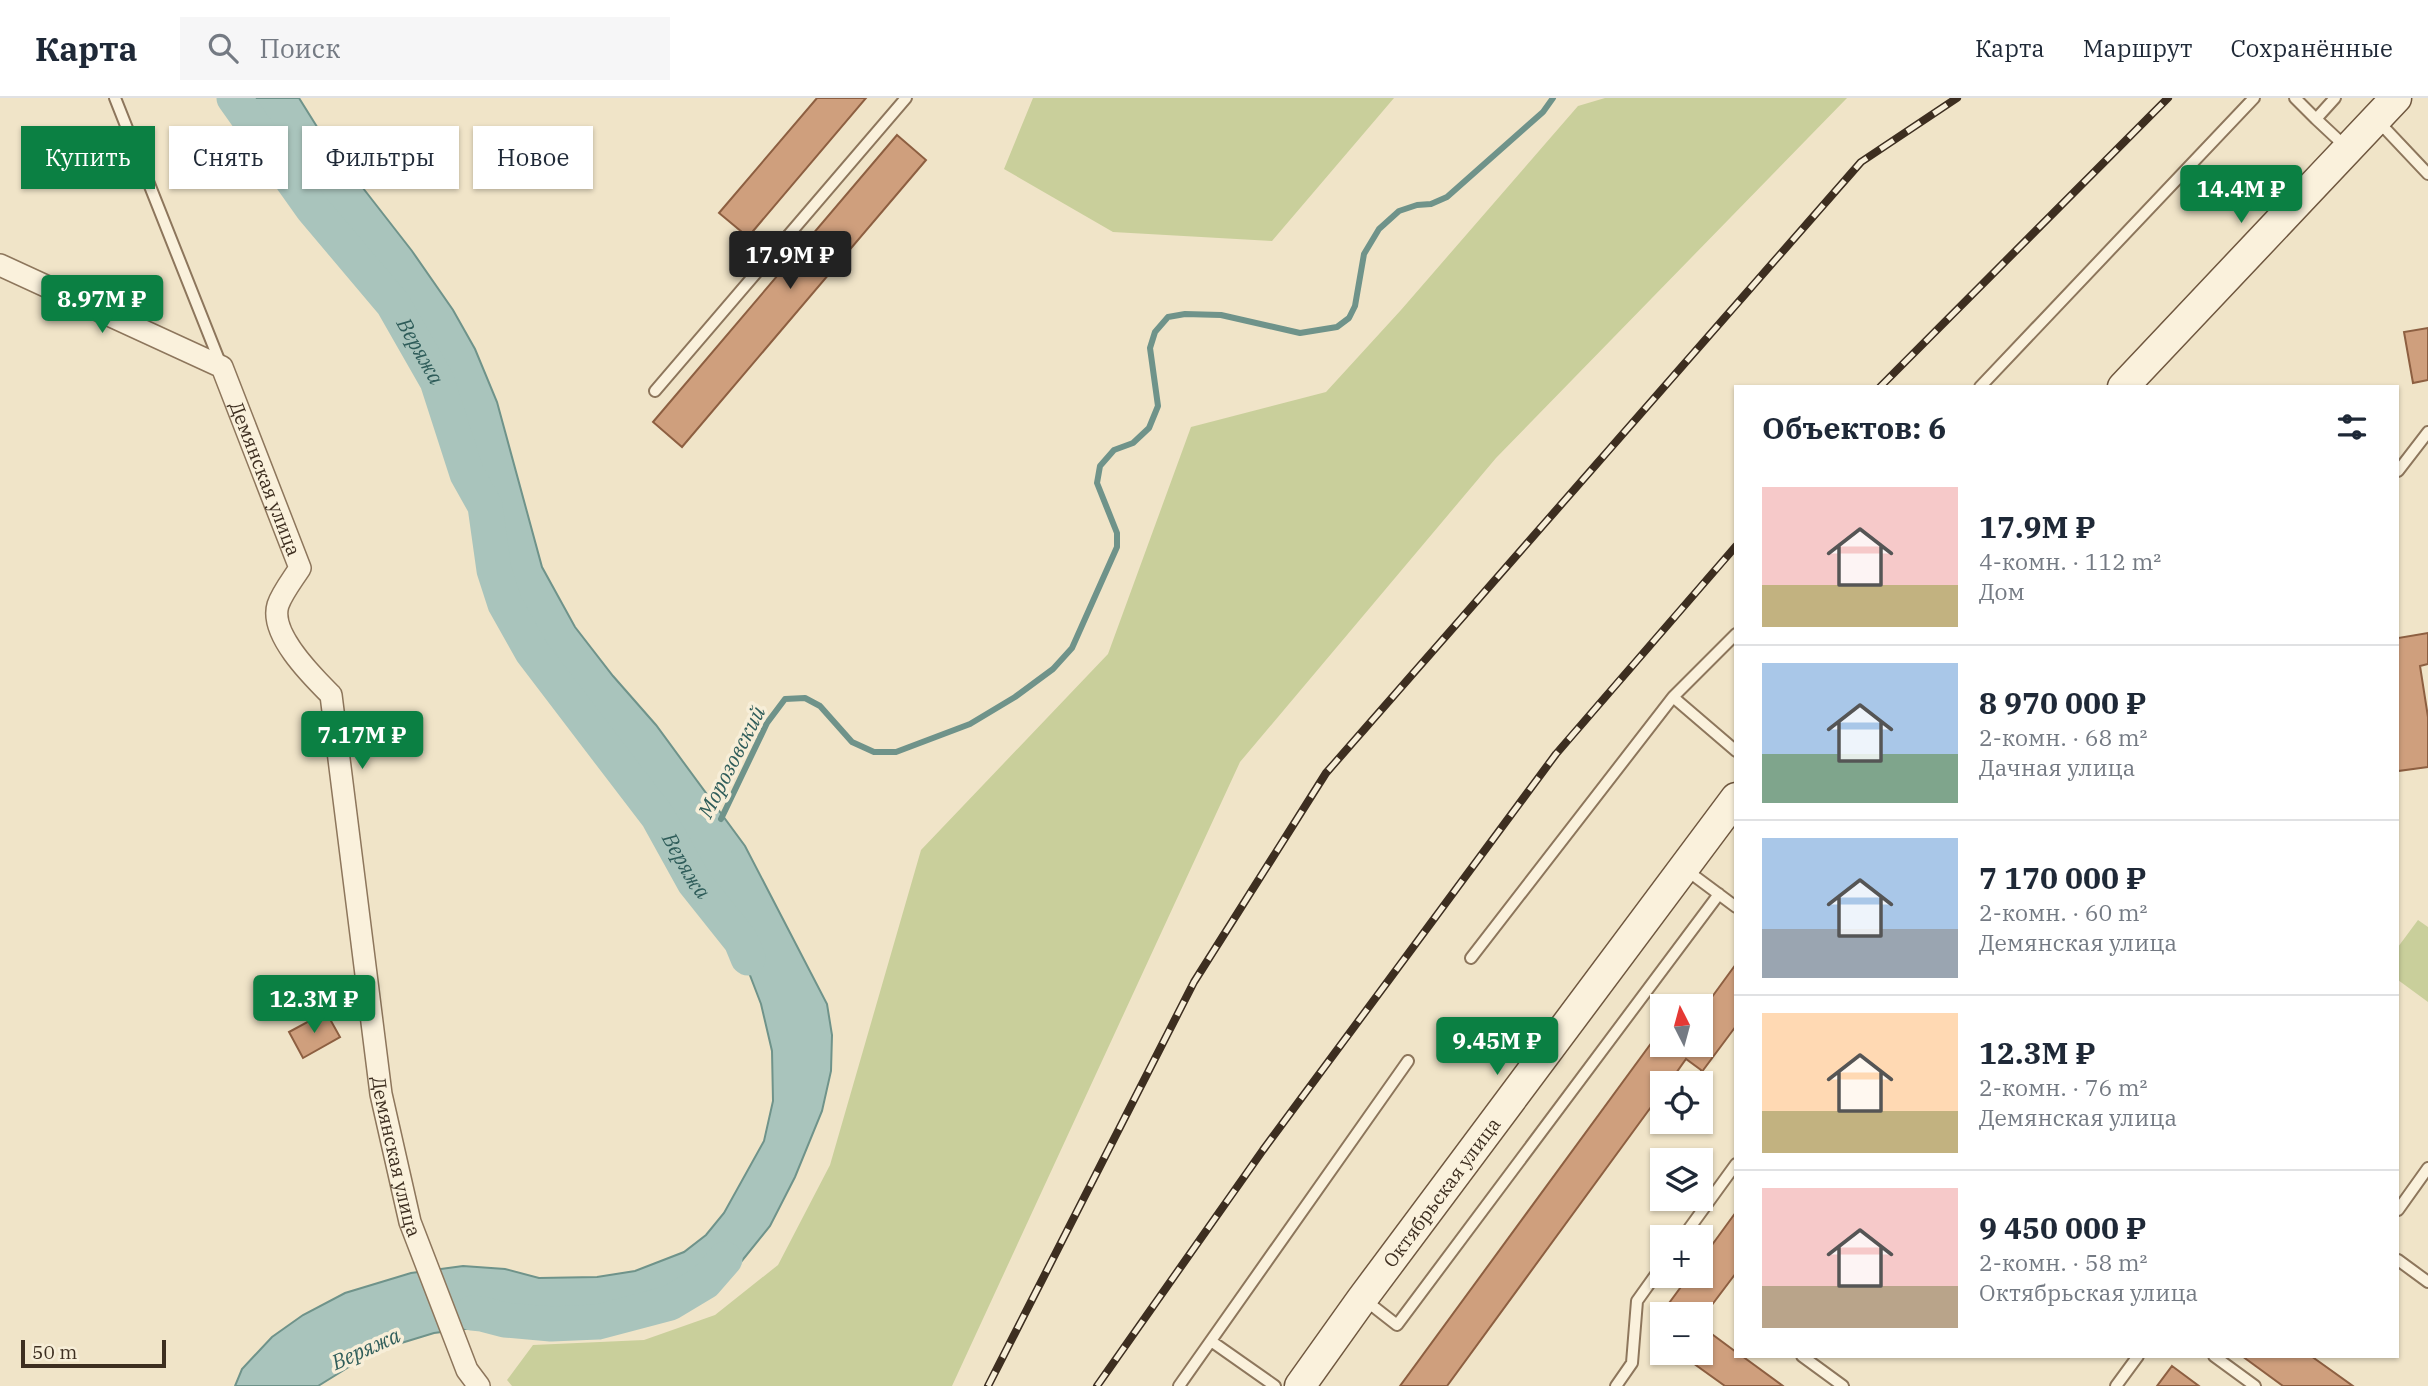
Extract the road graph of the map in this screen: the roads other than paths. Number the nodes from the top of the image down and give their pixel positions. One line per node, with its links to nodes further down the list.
1 (115, 98): 11 (lane)
2 (906, 98): 14 (lane)
3 (2254, 98): 12 (lane)
4 (2295, 98): 7 (lane)
5 (2335, 98): 7 (lane)
6 (2386, 108): 8 (main road); 9 (lane)
7 (2316, 118): 8 (lane)
8 (2348, 149): 13 (main road)
9 (2428, 174)
10 (0, 265): 11 (street)
11 (222, 367): 38 (street, Демянская улица)
12 (1982, 385)
13 (2125, 385)
14 (655, 391)
15 (2428, 432): 16 (lane)
16 (2399, 470)
17 (1734, 636): 18 (lane)
18 (1673, 697): 19 (lane); 24 (lane)
19 (1734, 749)
20 (1734, 801): 21 (main road, Октябрьская улица)
21 (1684, 868): 22 (lane); 33 (main road, Октябрьская улица)
22 (1719, 894): 23 (lane); 33 (lane)
23 (1734, 905)
24 (1471, 958)
25 (1408, 1061): 34 (lane)
26 (1734, 1167): 29 (lane)
27 (2428, 1168): 28 (lane)
28 (2399, 1209)
29 (1692, 1225)
30 (2399, 1261): 31 (lane)
31 (2428, 1282)
32 (1650, 1283): 42 (lane)
33 (1362, 1298): 41 (main road, Октябрьская улица)
34 (1211, 1341): 39 (lane); 40 (lane)
35 (1805, 1358): 43 (lane)
36 (2137, 1358): 44 (lane)
37 (2217, 1358): 45 (lane)
38 (472, 1378)
39 (1179, 1386)
40 (1275, 1386)
41 (1300, 1386)
42 (1616, 1386)
43 (1843, 1386)
44 (2116, 1386)
45 (2255, 1386)

